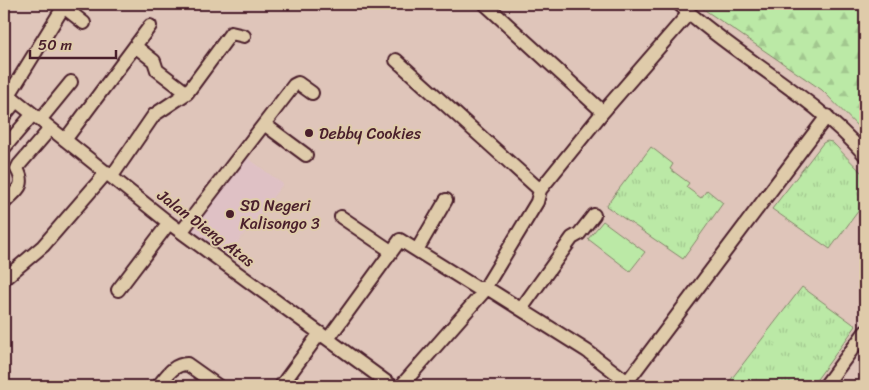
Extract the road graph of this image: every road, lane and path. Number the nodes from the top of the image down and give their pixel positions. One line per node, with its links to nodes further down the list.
1 (485, 4): 14 (street)
2 (678, 4): 4 (street)
3 (62, 5): 5 (street); 13 (street)
4 (689, 13): 14 (street); 16 (street)
5 (84, 23)
6 (150, 26): 8 (street)
7 (244, 36): 11 (street)
8 (135, 46): 11 (street); 20 (street)
9 (396, 60): 25 (street)
10 (71, 82): 17 (street)
11 (187, 93): 24 (street)
12 (312, 93): 18 (street)
13 (10, 96): 15 (street); 17 (street, Jalan Dieng Atas)
14 (603, 112): 25 (street)
15 (4, 116)
16 (827, 116): 23 (street); 41 (street)
17 (37, 117): 19 (street, Jalan Dieng Atas); 21 (street)
18 (264, 124): 22 (street); 31 (street)
19 (50, 128): 20 (street, Jalan Dieng Atas); 27 (street)
20 (65, 140): 24 (street, Jalan Dieng Atas)
21 (4, 148)
22 (306, 155)
23 (865, 155)
24 (109, 174): 30 (street, Jalan Dieng Atas); 34 (street)
25 (540, 190): 35 (street)
26 (446, 200): 32 (street)
27 (4, 203)
28 (594, 215): 37 (street)
29 (341, 217): 33 (street)
30 (169, 223): 31 (street, Jalan Dieng Atas); 36 (street)
31 (182, 231): 39 (street, Jalan Dieng Atas)
32 (417, 250): 33 (street); 35 (street)
33 (391, 251): 39 (street)
34 (4, 278)
35 (487, 288): 37 (street); 46 (street)
36 (118, 290)
37 (521, 310): 41 (street)
38 (865, 332): 47 (street)
39 (324, 336): 40 (street, Jalan Dieng Atas); 44 (street)
40 (376, 382): 45 (street, Jalan Dieng Atas)
41 (630, 384)
42 (158, 386): 43 (street)
43 (218, 386)
44 (281, 386)
45 (392, 386)
46 (401, 386)
47 (825, 386)

